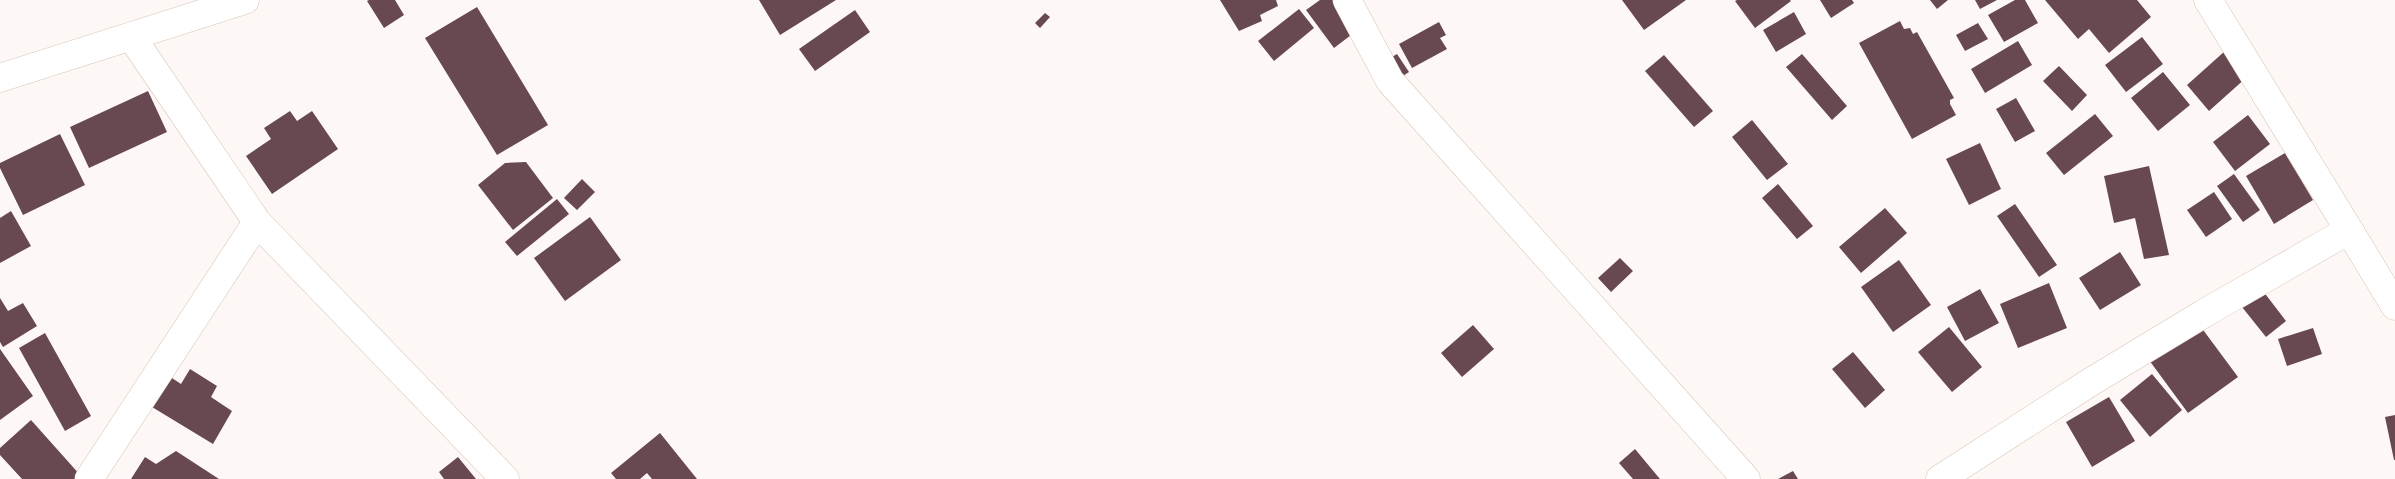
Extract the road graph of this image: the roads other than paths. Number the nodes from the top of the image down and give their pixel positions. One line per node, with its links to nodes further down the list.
1 (245, 0): 4 (street)
2 (1347, 0): 11 (street)
3 (2208, 0): 7 (street)
4 (130, 36): 5 (street); 6 (street)
5 (0, 78)
6 (256, 222): 9 (street); 10 (street)
7 (2348, 230): 8 (street); 12 (street)
8 (2395, 306)
9 (89, 479)
10 (505, 479)
11 (1746, 479)
12 (1940, 479)

